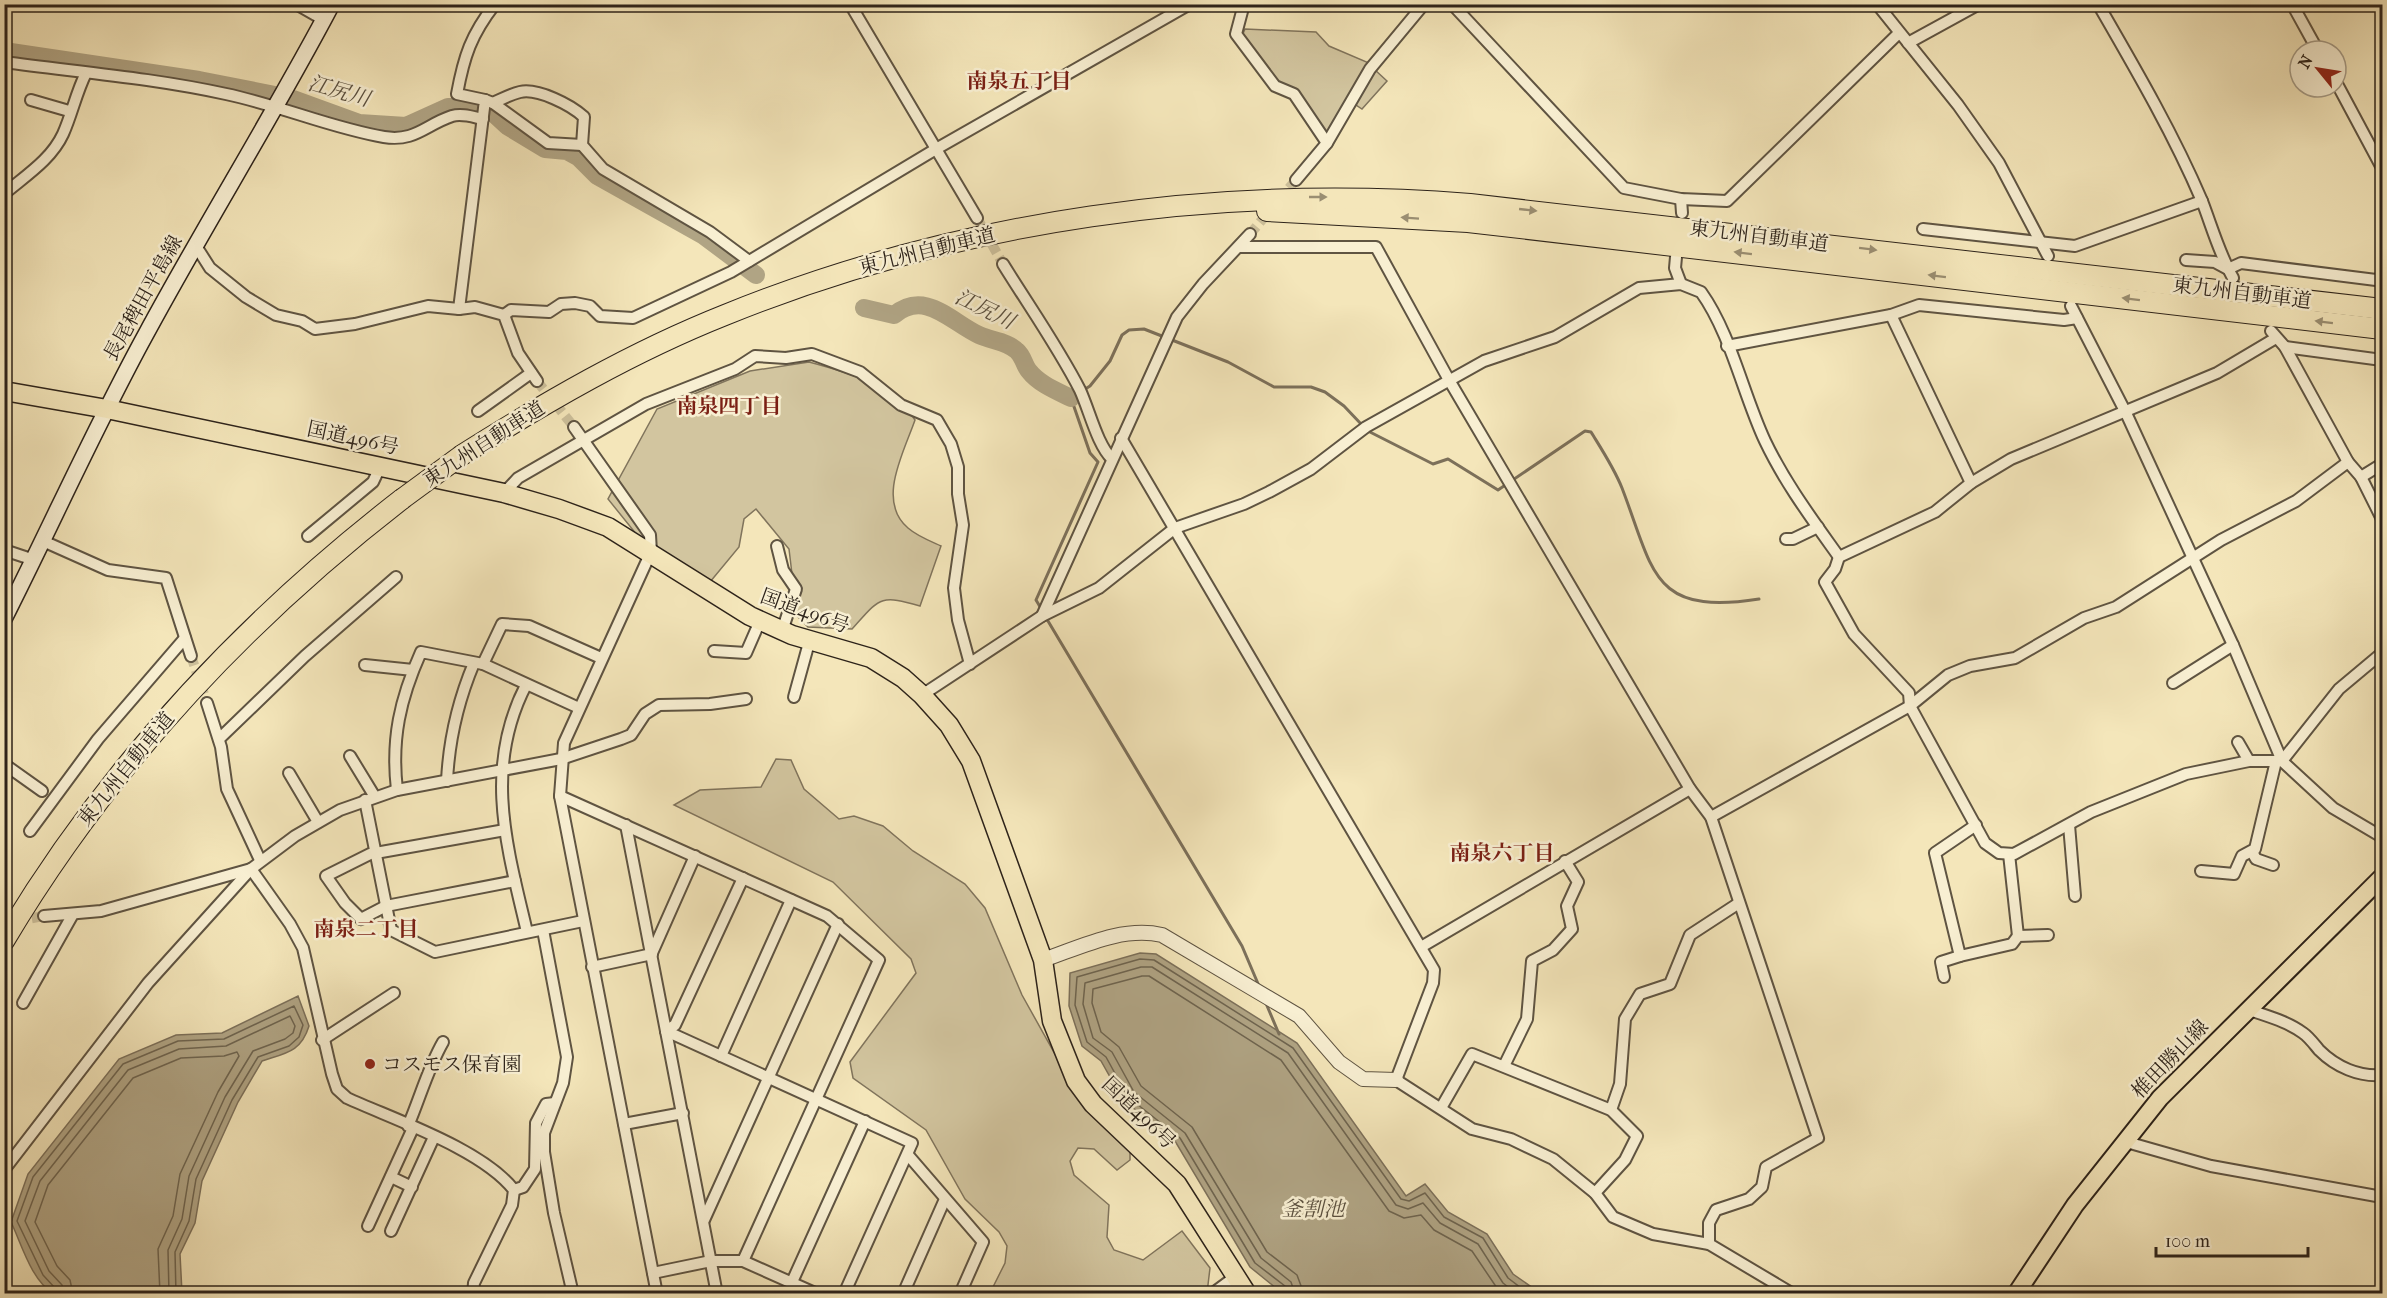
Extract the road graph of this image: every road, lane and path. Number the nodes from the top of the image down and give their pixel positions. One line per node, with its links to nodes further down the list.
1 (296, 4): 13 (street)
2 (332, 4): 13 (main road, 長尾稗田平島線)
3 (495, 4): 21 (street)
4 (850, 4): 27 (street)
5 (1190, 4): 27 (street)
6 (1244, 4): 25 (street)
7 (1425, 4): 25 (street)
8 (1452, 4): 31 (street)
9 (1877, 4): 14 (street)
10 (1979, 4): 16 (street)
11 (2098, 4): 32 (street)
12 (2292, 4): 15 (street)
13 (324, 20): 22 (main road, 長尾稗田平島線)
14 (1899, 33): 16 (street); 31 (street)
15 (2311, 39)
16 (1908, 43): 38 (street)
17 (4, 62): 18 (street)
18 (86, 73): 22 (street); 23 (street)
19 (2345, 99): 28 (street)
20 (31, 100): 23 (street)
21 (489, 101): 24 (street); 26 (street); 26 (street)
22 (277, 106): 24 (street); 39 (main road, 長尾稗田平島線)
23 (69, 111): 30 (street)
24 (483, 119): 50 (street)
25 (1327, 143): 29 (street)
26 (582, 145): 44 (street)
27 (936, 149): 35 (street); 44 (street)
28 (2382, 168)
29 (1296, 180)
30 (4, 194)
31 (1681, 199): 34 (street)
32 (2202, 201): 38 (street); 46 (street)
33 (1134, 212): 51 (highway, 東九州自動車道, one-way to 51); 55 (highway, 東九州自動車道, one-way to 33); 157 (highway, 東九州自動車道, bridge)
34 (1682, 213)
35 (977, 218)
36 (1923, 229): 38 (street)
37 (1250, 234): 40 (street)
38 (2040, 241): 41 (street)
39 (196, 246): 50 (street); 61 (main road, 長尾稗田平島線)
40 (1239, 247): 59 (street); 65 (street)
41 (2049, 256)
42 (1676, 257): 48 (street)
43 (2186, 260): 46 (street)
44 (749, 261): 52 (street)
45 (1003, 264): 67 (street)
46 (2230, 274): 47 (street)
47 (2382, 276)
48 (1681, 285): 56 (street); 59 (street)
49 (2071, 306): 54 (street)
50 (459, 309): 52 (street)
51 (2382, 309)
52 (504, 315): 62 (street)
53 (1891, 315): 54 (street); 56 (street); 72 (street)
54 (2077, 318): 63 (street)
55 (2382, 329)
56 (1727, 346): 75 (street)
57 (2285, 347): 58 (street); 63 (street); 68 (street)
58 (2382, 360)
59 (1449, 380): 76 (street); 120 (street)
60 (4, 390): 61 (highway, 国道496号)
61 (107, 409): 70 (highway, 国道496号); 79 (main road, 長尾稗田平島線)
62 (478, 411)
63 (2126, 413): 72 (street); 85 (street)
64 (574, 427): 66 (street)
65 (1121, 438): 67 (street); 76 (street)
66 (585, 439): 73 (street); 82 (street); 99 (street)
67 (1112, 459): 87 (street)
68 (2348, 462): 71 (street); 85 (street)
69 (2382, 464): 71 (street)
70 (380, 467): 73 (highway, 国道496号); 77 (street)
71 (2361, 477): 74 (street)
72 (1971, 483): 83 (street)
73 (504, 493): 82 (highway, 国道496号)
74 (2382, 519)
75 (1818, 527): 78 (street); 83 (street)
76 (1175, 528): 87 (street); 158 (street)
77 (308, 536)
78 (1786, 539)
79 (43, 541): 84 (main road, 長尾稗田平島線); 91 (street)
80 (777, 546): 90 (street)
81 (4, 550): 84 (street)
82 (651, 552): 89 (highway, 国道496号); 97 (street)
83 (1839, 557): 108 (street)
84 (34, 560): 88 (main road, 長尾稗田平島線)
85 (2193, 560): 93 (street); 108 (street)
86 (396, 577): 110 (street)
87 (1042, 616): 99 (street)
88 (4, 620)
89 (760, 621): 90 (highway, 国道496号); 94 (street)
90 (782, 631): 92 (highway, 国道496号)
91 (185, 638): 96 (street); 131 (street)
92 (810, 639): 104 (highway, 国道496号); 105 (street)
93 (2233, 645): 102 (street); 115 (street)
94 (714, 651)
95 (2382, 653): 115 (street)
96 (191, 656)
97 (601, 658): 98 (street); 109 (street)
98 (479, 664): 101 (street); 103 (street); 119 (street)
99 (969, 664): 104 (street)
100 (365, 665): 101 (street)
101 (413, 670): 121 (street)
102 (2173, 683)
103 (526, 685): 109 (street); 117 (street)
104 (922, 695): 161 (highway, 国道496号)
105 (794, 698)
106 (746, 699): 113 (street)
107 (207, 703): 110 (street)
108 (1910, 706): 125 (street); 128 (street)
109 (579, 708): 113 (street)
110 (219, 739): 137 (street)
111 (2238, 742): 114 (street)
112 (350, 756): 124 (street)
113 (561, 759): 117 (street); 123 (street)
114 (2249, 761): 115 (street); 129 (street)
115 (2279, 761): 132 (street); 133 (street)
116 (4, 764): 122 (street)
117 (500, 771): 119 (street); 130 (street)
118 (289, 772): 126 (street)
119 (447, 781): 121 (street)
120 (1690, 789): 125 (street); 138 (street)
121 (397, 790): 124 (street)
122 (42, 791)
123 (560, 796): 127 (street); 151 (street)
124 (370, 799): 126 (street); 135 (street)
125 (1711, 817): 147 (street)
126 (318, 822): 137 (street)
127 (626, 825): 136 (street); 159 (street)
128 (1976, 825): 134 (street); 160 (street)
129 (2069, 825): 134 (street); 145 (street)
130 (505, 830): 135 (street); 144 (street)
131 (30, 831)
132 (2382, 837)
133 (2252, 852): 139 (street); 141 (street)
134 (2009, 854): 156 (street)
135 (375, 855): 148 (street); 148 (street)
136 (695, 856): 143 (street); 159 (street)
137 (260, 860): 140 (street)
138 (1565, 861): 158 (street); 171 (street)
139 (2273, 865)
140 (251, 869): 149 (street); 168 (street); 186 (street)
141 (2201, 871)
142 (2382, 877): 166 (main road, 椎田勝山線)
143 (743, 878): 146 (street); 167 (street)
144 (515, 881): 148 (street); 154 (street)
145 (2075, 896)
146 (791, 900): 152 (street); 170 (street)
147 (1738, 903): 178 (street); 196 (street)
148 (386, 906): 154 (street)
149 (73, 914): 150 (street); 165 (street)
150 (44, 916)
151 (583, 921): 153 (street); 162 (street)
152 (838, 924): 173 (street); 175 (street)
153 (543, 930): 154 (street); 176 (street)
154 (526, 932)
155 (2048, 935): 156 (street)
156 (2018, 936): 160 (street)
157 (4, 941)
158 (1421, 946): 174 (street)
159 (652, 954): 162 (street); 167 (street)
160 (1960, 956): 163 (street)
161 (1043, 960): 174 (street); 200 (highway, 国道496号)
162 (592, 967): 181 (street)
163 (1944, 977)
164 (394, 993): 168 (street)
165 (22, 1003)
166 (2247, 1010): 172 (street); 184 (main road, 椎田勝山線)
167 (666, 1031): 170 (street); 179 (street)
168 (322, 1040): 182 (street)
169 (444, 1042): 182 (street)
170 (721, 1056): 173 (street)
171 (1504, 1066): 177 (street); 178 (street)
172 (2382, 1075)
173 (770, 1078): 175 (street); 193 (street)
174 (1396, 1080): 177 (street)
175 (817, 1099): 180 (street); 198 (street)
176 (555, 1103): 189 (street); 203 (street)
177 (1441, 1108): 190 (street)
178 (1611, 1110): 190 (street)
179 (683, 1113): 181 (street); 193 (street)
180 (865, 1121): 185 (street); 201 (street)
181 (624, 1124): 199 (street)
182 (411, 1127): 183 (street); 187 (street)
183 (434, 1137): 188 (street); 189 (street)
184 (2123, 1141): 191 (street); 213 (main road, 椎田勝山線)
185 (908, 1155): 192 (street); 207 (street)
186 (4, 1170)
187 (391, 1177): 188 (street); 194 (street)
188 (412, 1187): 195 (street)
189 (514, 1190): 202 (street)
190 (1595, 1193): 196 (street)
191 (2382, 1197)
192 (945, 1199): 208 (street); 209 (street)
193 (704, 1220): 197 (street)
194 (368, 1226)
195 (391, 1231)
196 (1709, 1244): 212 (street)
197 (711, 1261): 198 (street); 199 (street); 205 (street)
198 (744, 1261): 201 (street)
199 (653, 1273): 204 (street)
200 (1235, 1277): 210 (street); 211 (highway, 国道496号)
201 (792, 1282): 206 (street)
202 (473, 1293)
203 (573, 1293)
204 (657, 1293)
205 (717, 1293)
206 (817, 1293)
207 (844, 1293)
208 (903, 1293)
209 (960, 1293)
210 (1212, 1293)
211 (1246, 1293)
212 (1793, 1293)
213 (2016, 1293)

